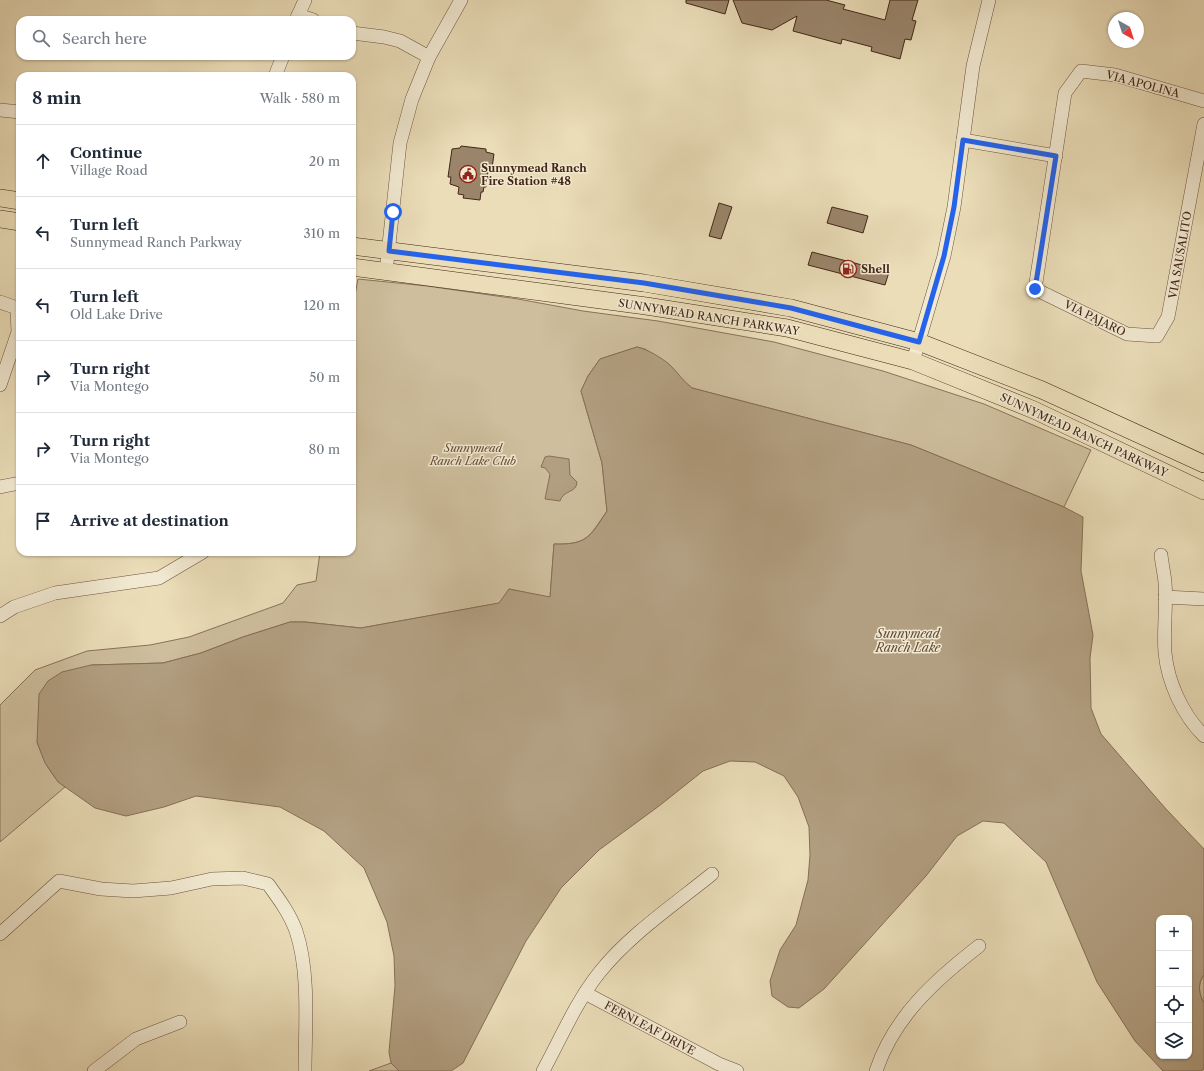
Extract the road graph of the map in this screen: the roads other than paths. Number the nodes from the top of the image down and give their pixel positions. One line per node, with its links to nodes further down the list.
1 (305, 0): 4 (street)
2 (460, 0): 6 (street)
3 (989, 0): 13 (street)
4 (297, 16)
5 (356, 34): 6 (street)
6 (429, 57): 20 (street)
7 (281, 60): 8 (street)
8 (277, 72)
9 (1204, 101): 14 (street, VIA APOLINA)
10 (0, 110): 11 (street)
11 (16, 112)
12 (1204, 124): 25 (street, VIA SAUSALITO)
13 (963, 140): 14 (street); 27 (street)
14 (1056, 156): 25 (street, VIA PAJARO)
15 (0, 198): 16 (main road)
16 (16, 200)
17 (0, 219): 18 (main road)
18 (16, 221)
19 (356, 247): 20 (main road, SUNNYMEAD RANCH PARKWAY)
20 (389, 251): 22 (street); 27 (main road, SUNNYMEAD RANCH PARKWAY)
21 (356, 268): 22 (main road, SUNNYMEAD RANCH PARKWAY)
22 (386, 272): 28 (main road, SUNNYMEAD RANCH PARKWAY)
23 (0, 302): 24 (street)
24 (16, 308)
25 (1157, 336)
26 (16, 338): 29 (street)
27 (919, 342): 28 (street); 30 (main road, SUNNYMEAD RANCH PARKWAY)
28 (913, 361): 33 (main road, SUNNYMEAD RANCH PARKWAY)
29 (0, 385)
30 (1204, 464)
31 (16, 483): 32 (street)
32 (0, 487)
33 (1204, 491)
34 (1161, 555): 36 (street)
35 (195, 556): 38 (street)
36 (1166, 597): 37 (street); 39 (street)
37 (1204, 599)
38 (0, 616)
39 (1204, 736)
40 (712, 874): 43 (street)
41 (0, 934): 47 (street)
42 (978, 946): 50 (street)
43 (585, 993): 45 (street, FERNLEAF DRIVE); 48 (street)
44 (180, 1022): 46 (street)
45 (717, 1068): 49 (street, FERNLEAF DRIVE)
46 (94, 1071)
47 (305, 1071)
48 (543, 1071)
49 (737, 1071)
50 (876, 1071)

